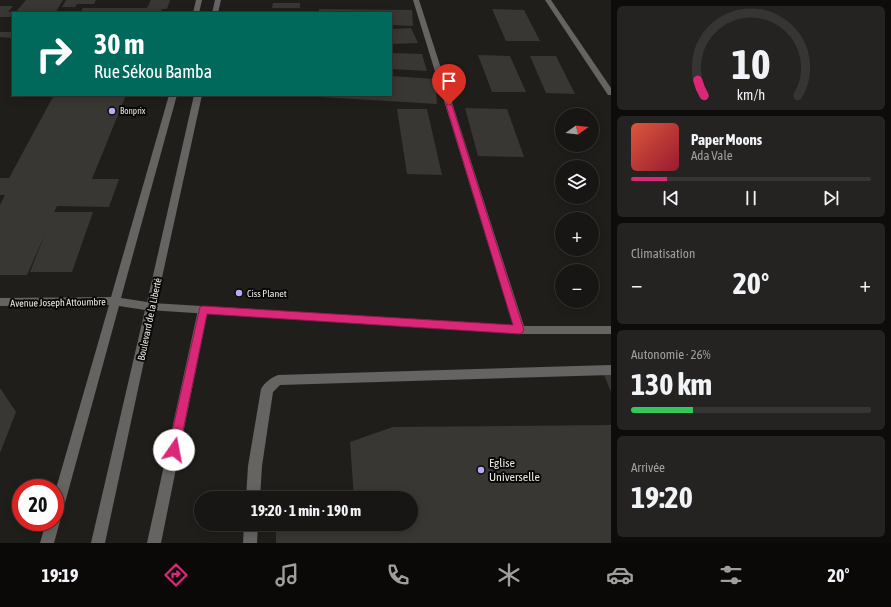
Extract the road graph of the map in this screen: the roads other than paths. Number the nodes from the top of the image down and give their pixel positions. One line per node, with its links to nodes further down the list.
1 (199, 0): 5 (street)
2 (218, 0): 6 (street)
3 (416, 0): 14 (street)
4 (548, 0): 7 (street)
5 (196, 12)
6 (215, 12)
7 (611, 93)
8 (173, 96): 10 (street)
9 (198, 96): 12 (street, Boulevard de la Liberté)
10 (115, 301): 11 (street, Avenue Joseph Attoumbre); 12 (street, Avenue Joseph Attoumbre); 17 (street)
11 (0, 302)
12 (152, 307): 13 (street, Avenue Joseph Attoumbre); 22 (street, Boulevard de la Liberté)
13 (203, 310): 14 (street, Avenue Joseph Attoumbre); 23 (street)
14 (520, 330): 15 (street, Avenue Joseph Attoumbre)
15 (611, 330)
16 (611, 370): 18 (street)
17 (64, 484)
18 (253, 491)
19 (50, 531): 21 (street)
20 (251, 531): 24 (street)
21 (47, 543)
22 (98, 543)
23 (154, 543)
24 (250, 543)

